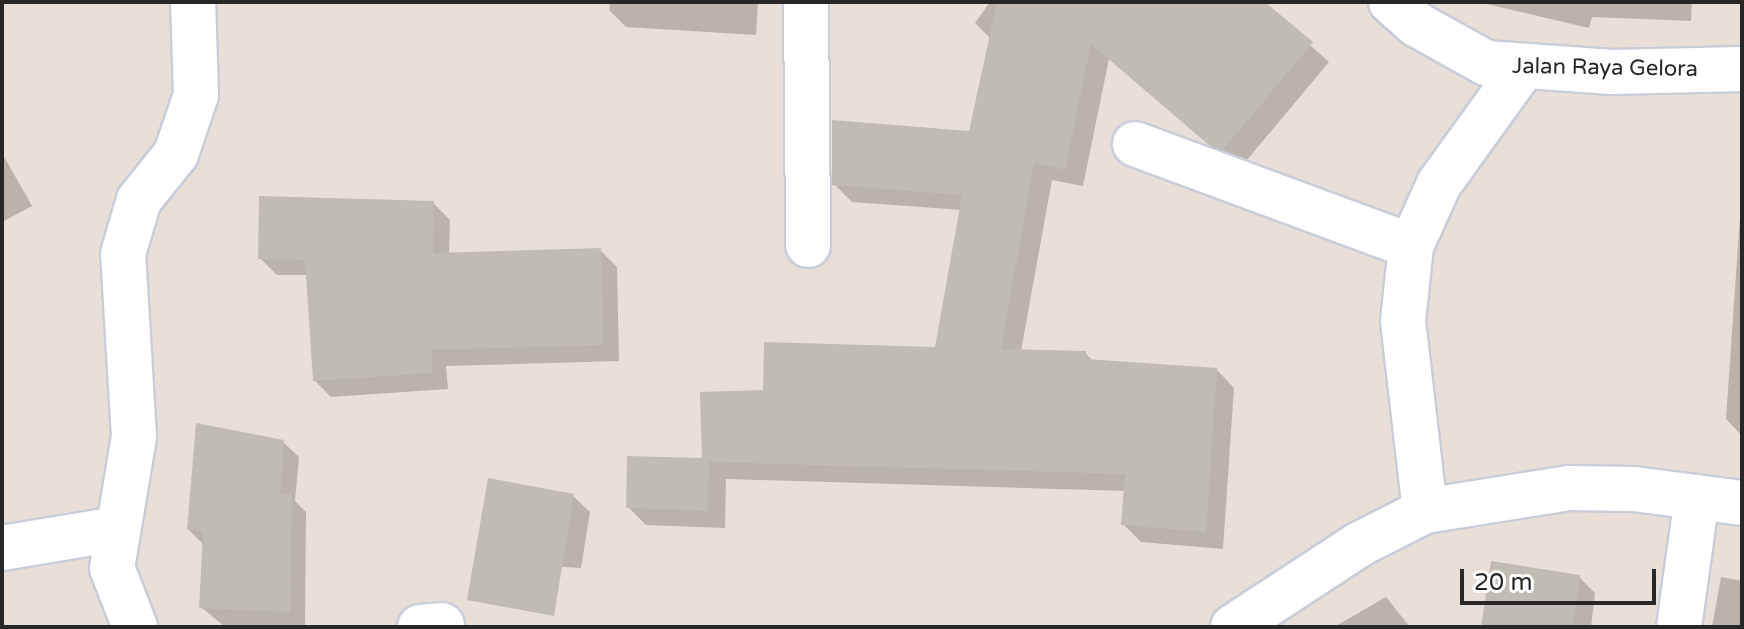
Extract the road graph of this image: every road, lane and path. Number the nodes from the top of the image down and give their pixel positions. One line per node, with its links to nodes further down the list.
1 (193, 2): 12 (street)
2 (806, 2): 7 (street)
3 (1391, 2): 4 (street, Jalan Raya Gelora)
4 (1522, 69): 5 (street, Jalan Raya Gelora); 8 (street)
5 (1742, 69)
6 (1135, 144): 8 (street)
7 (808, 245)
8 (1411, 246): 11 (street)
9 (1697, 497): 10 (street); 11 (street); 16 (street)
10 (1742, 503)
11 (1425, 511): 15 (street)
12 (117, 529): 13 (street); 14 (street)
13 (2, 548)
14 (135, 627)
15 (1233, 627)
16 (1679, 627)

